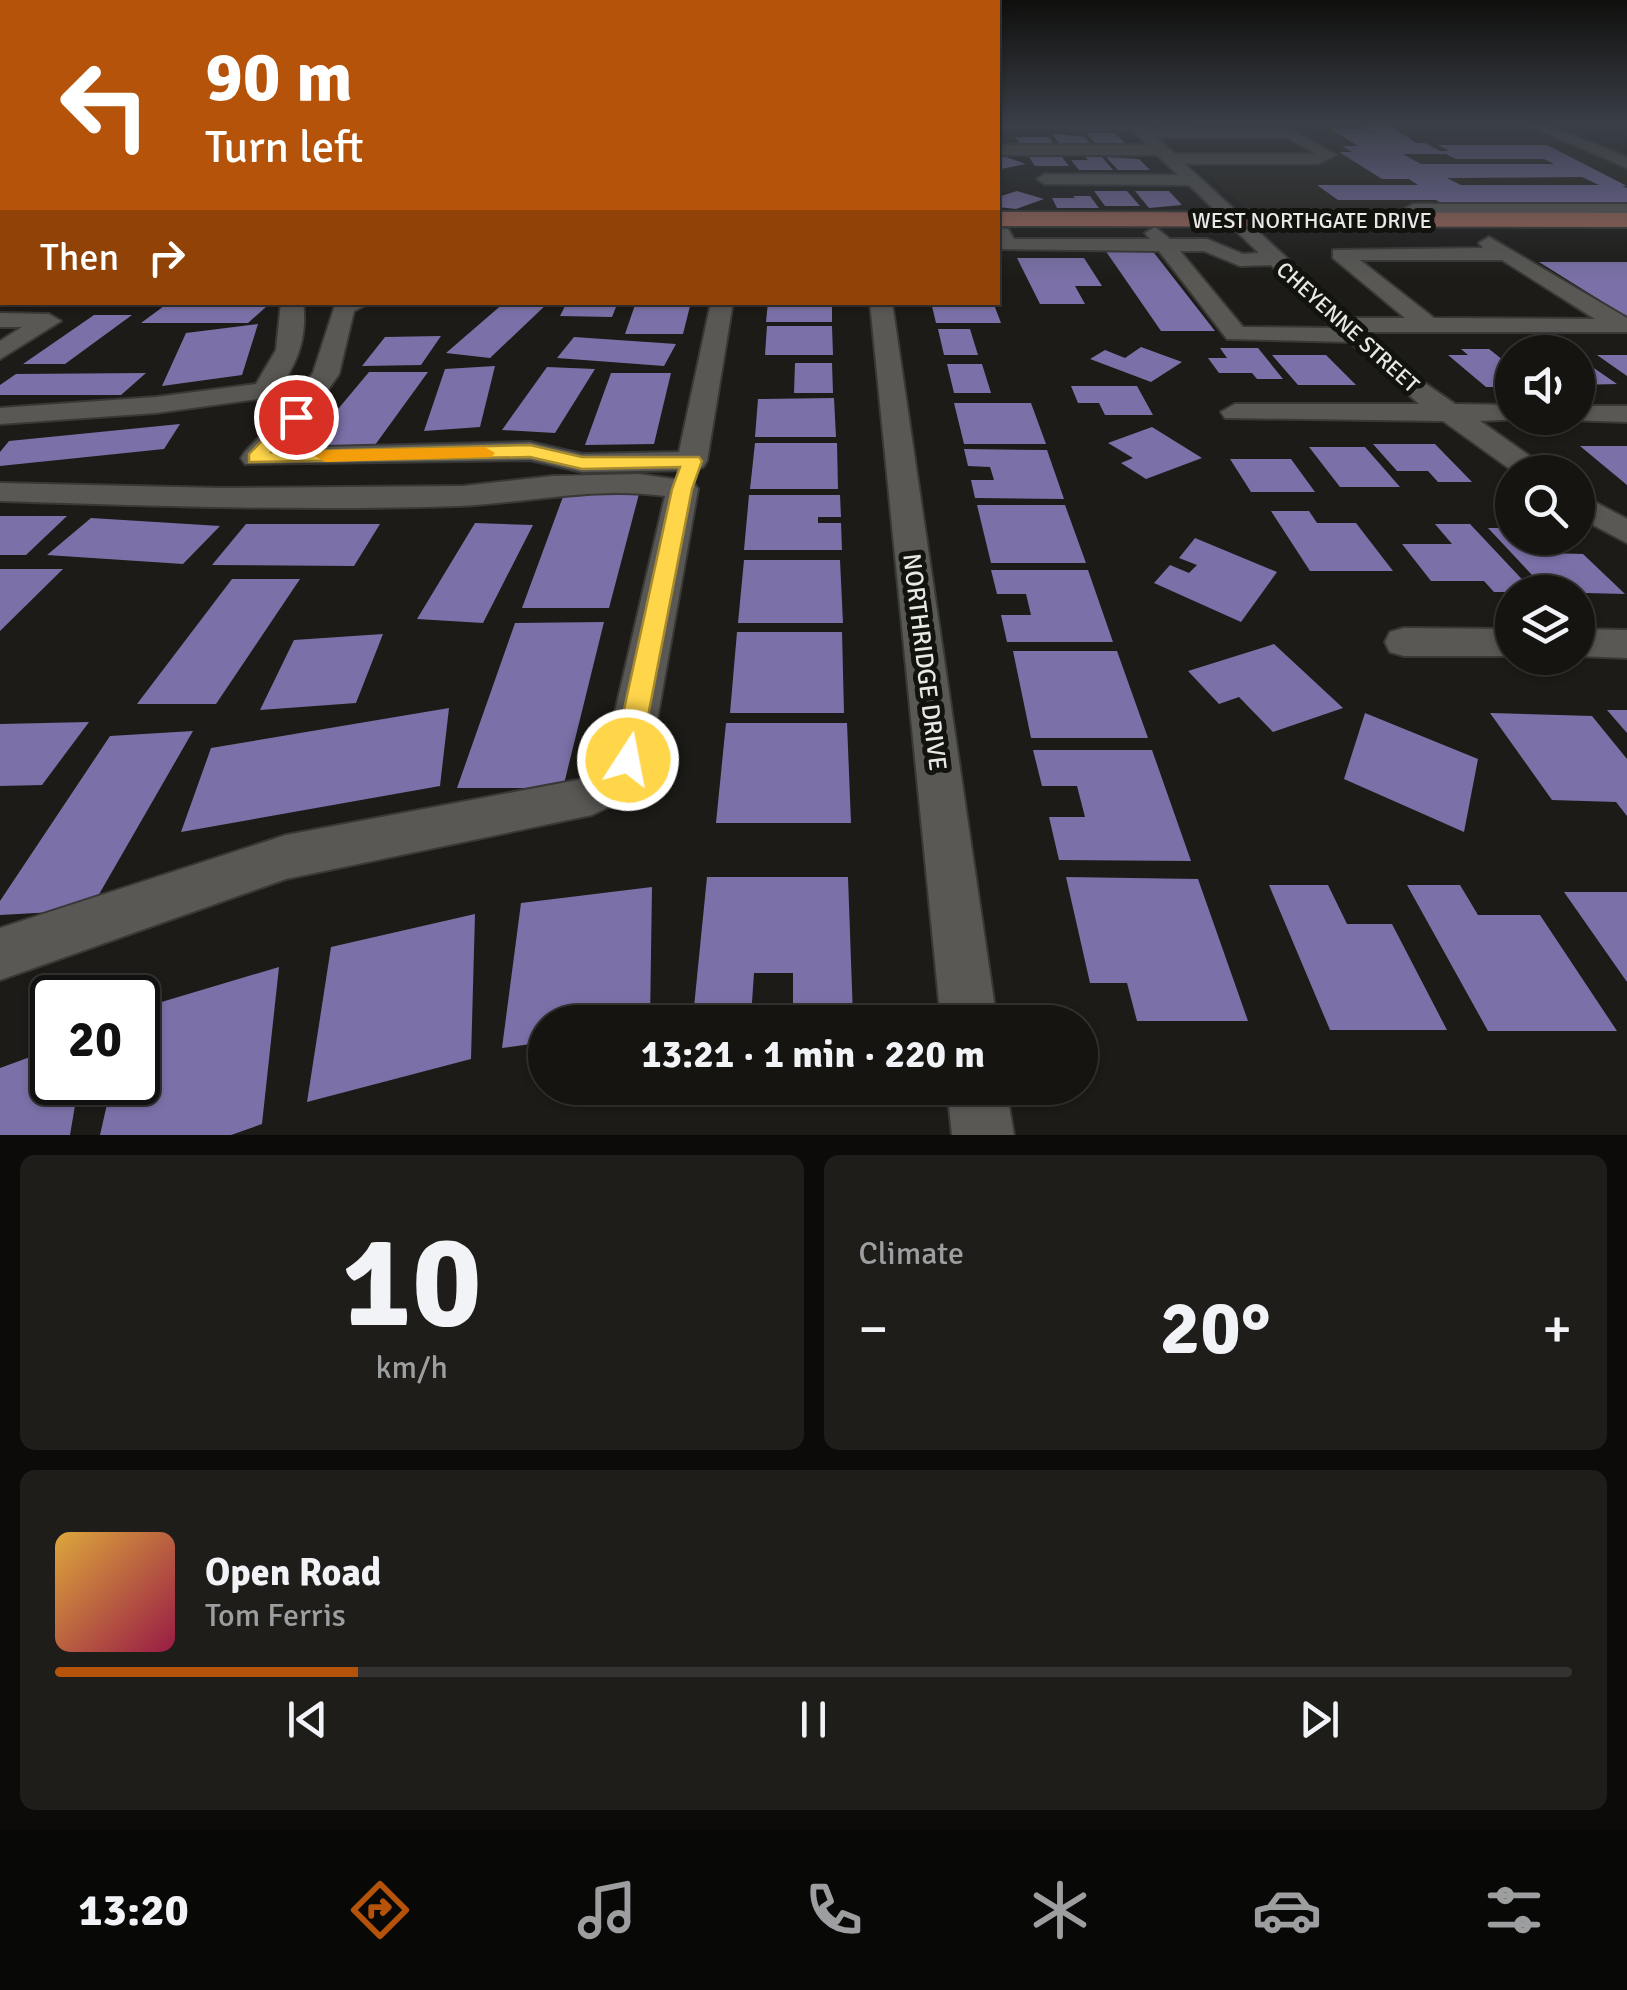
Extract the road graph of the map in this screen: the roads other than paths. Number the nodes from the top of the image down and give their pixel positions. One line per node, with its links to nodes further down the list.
1 (1187, 176): 3 (street, CHEYENNE STREET)
2 (1045, 179): 3 (street)
3 (1191, 180): 7 (street, CHEYENNE STREET)
4 (1627, 210): 5 (street)
5 (1415, 220): 6 (main road, WEST NORTHGATE DRIVE); 7 (main road, WEST NORTHGATE DRIVE)
6 (1627, 220)
7 (1238, 226): 8 (main road, WEST NORTHGATE DRIVE); 10 (main road, WEST NORTHGATE DRIVE); 12 (main road, WEST NORTHGATE DRIVE); 14 (street, CHEYENNE STREET)
8 (1000, 228)
9 (1000, 228): 12 (main road, WEST NORTHGATE DRIVE)
10 (1472, 233): 11 (main road, WEST NORTHGATE DRIVE); 13 (street)
11 (1627, 233)
12 (1160, 239): 14 (street); 21 (street)
13 (1508, 254): 20 (street); 20 (street)
14 (1274, 259): 21 (street, CHEYENNE STREET)
15 (292, 305): 28 (street)
16 (352, 305): 30 (street)
17 (721, 305): 31 (street)
18 (881, 305): 41 (street, NORTHRIDGE DRIVE)
19 (0, 320): 22 (street)
20 (1428, 325): 21 (street)
21 (1349, 330): 24 (street, CHEYENNE STREET)
22 (0, 352)
23 (1235, 412): 24 (street)
24 (1447, 413): 25 (street); 29 (street, CHEYENNE STREET)
25 (1495, 413)
26 (1595, 414): 27 (street)
27 (1627, 414)
28 (0, 416)
29 (1508, 455)
30 (256, 458): 31 (street); 33 (street)
31 (687, 475): 33 (street); 40 (street)
32 (0, 492): 33 (street)
33 (221, 498)
34 (1595, 513): 35 (street)
35 (1627, 533)
36 (1404, 642): 37 (street)
37 (1495, 643)
38 (1595, 644): 39 (street)
39 (1627, 644)
40 (0, 954)
41 (967, 1005)
42 (979, 1105): 43 (street)
43 (983, 1135)

